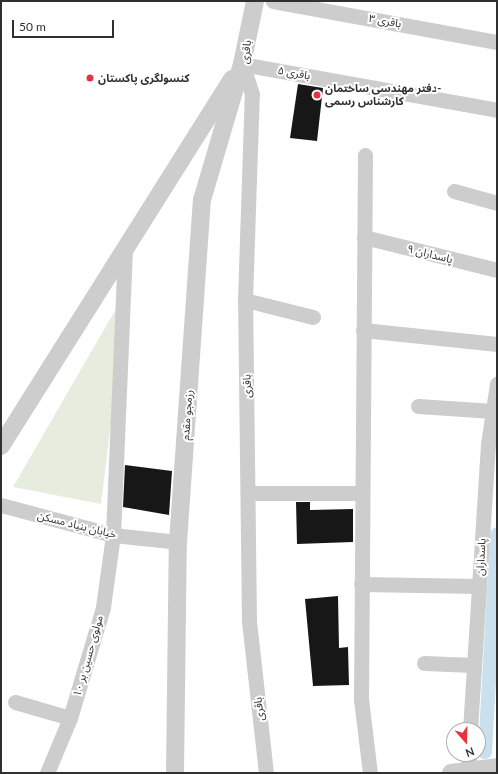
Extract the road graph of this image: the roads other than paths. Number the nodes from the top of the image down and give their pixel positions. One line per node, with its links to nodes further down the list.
1 (255, 1): 4 (street, باقری)
2 (273, 1): 3 (street, باقری ۳)
3 (497, 42)
4 (242, 64): 5 (street, باقری ۵); 10 (street); 12 (street, باقری); 24 (street, رزمجو مقدم)
5 (497, 110)
6 (365, 155): 9 (street)
7 (454, 191): 8 (street)
8 (497, 203)
9 (364, 237): 11 (street, پاسداران ۹); 14 (street)
10 (126, 243): 19 (street); 23 (street, مولوی حسین بر ۱۰)
11 (497, 270)
12 (245, 300): 13 (street); 20 (street, باقری)
13 (313, 317)
14 (363, 330): 15 (street); 21 (street)
15 (497, 344)
16 (497, 384): 18 (street, پاسداران)
17 (418, 406): 18 (street)
18 (493, 411): 26 (street, پاسداران)
19 (1, 446)
20 (248, 493): 21 (street); 36 (street, باقری)
21 (362, 493): 25 (street)
22 (1, 505): 23 (street, خیابان بنیاد مسکن)
23 (113, 535): 24 (street, خیابان بنیاد مسکن); 30 (street, مولوی حسین بر ۱۰)
24 (178, 542): 35 (street, رزمجو مقدم)
25 (362, 584): 26 (street); 37 (street)
26 (479, 586): 28 (street, پاسداران)
27 (424, 663): 28 (street)
28 (474, 665): 31 (street, پاسداران)
29 (15, 702): 30 (street)
30 (70, 718): 34 (street, مولوی حسین بر ۱۰)
31 (470, 722)
32 (497, 766): 33 (street)
33 (464, 768)
34 (47, 773)
35 (175, 773)
36 (266, 773)
37 (370, 773)

